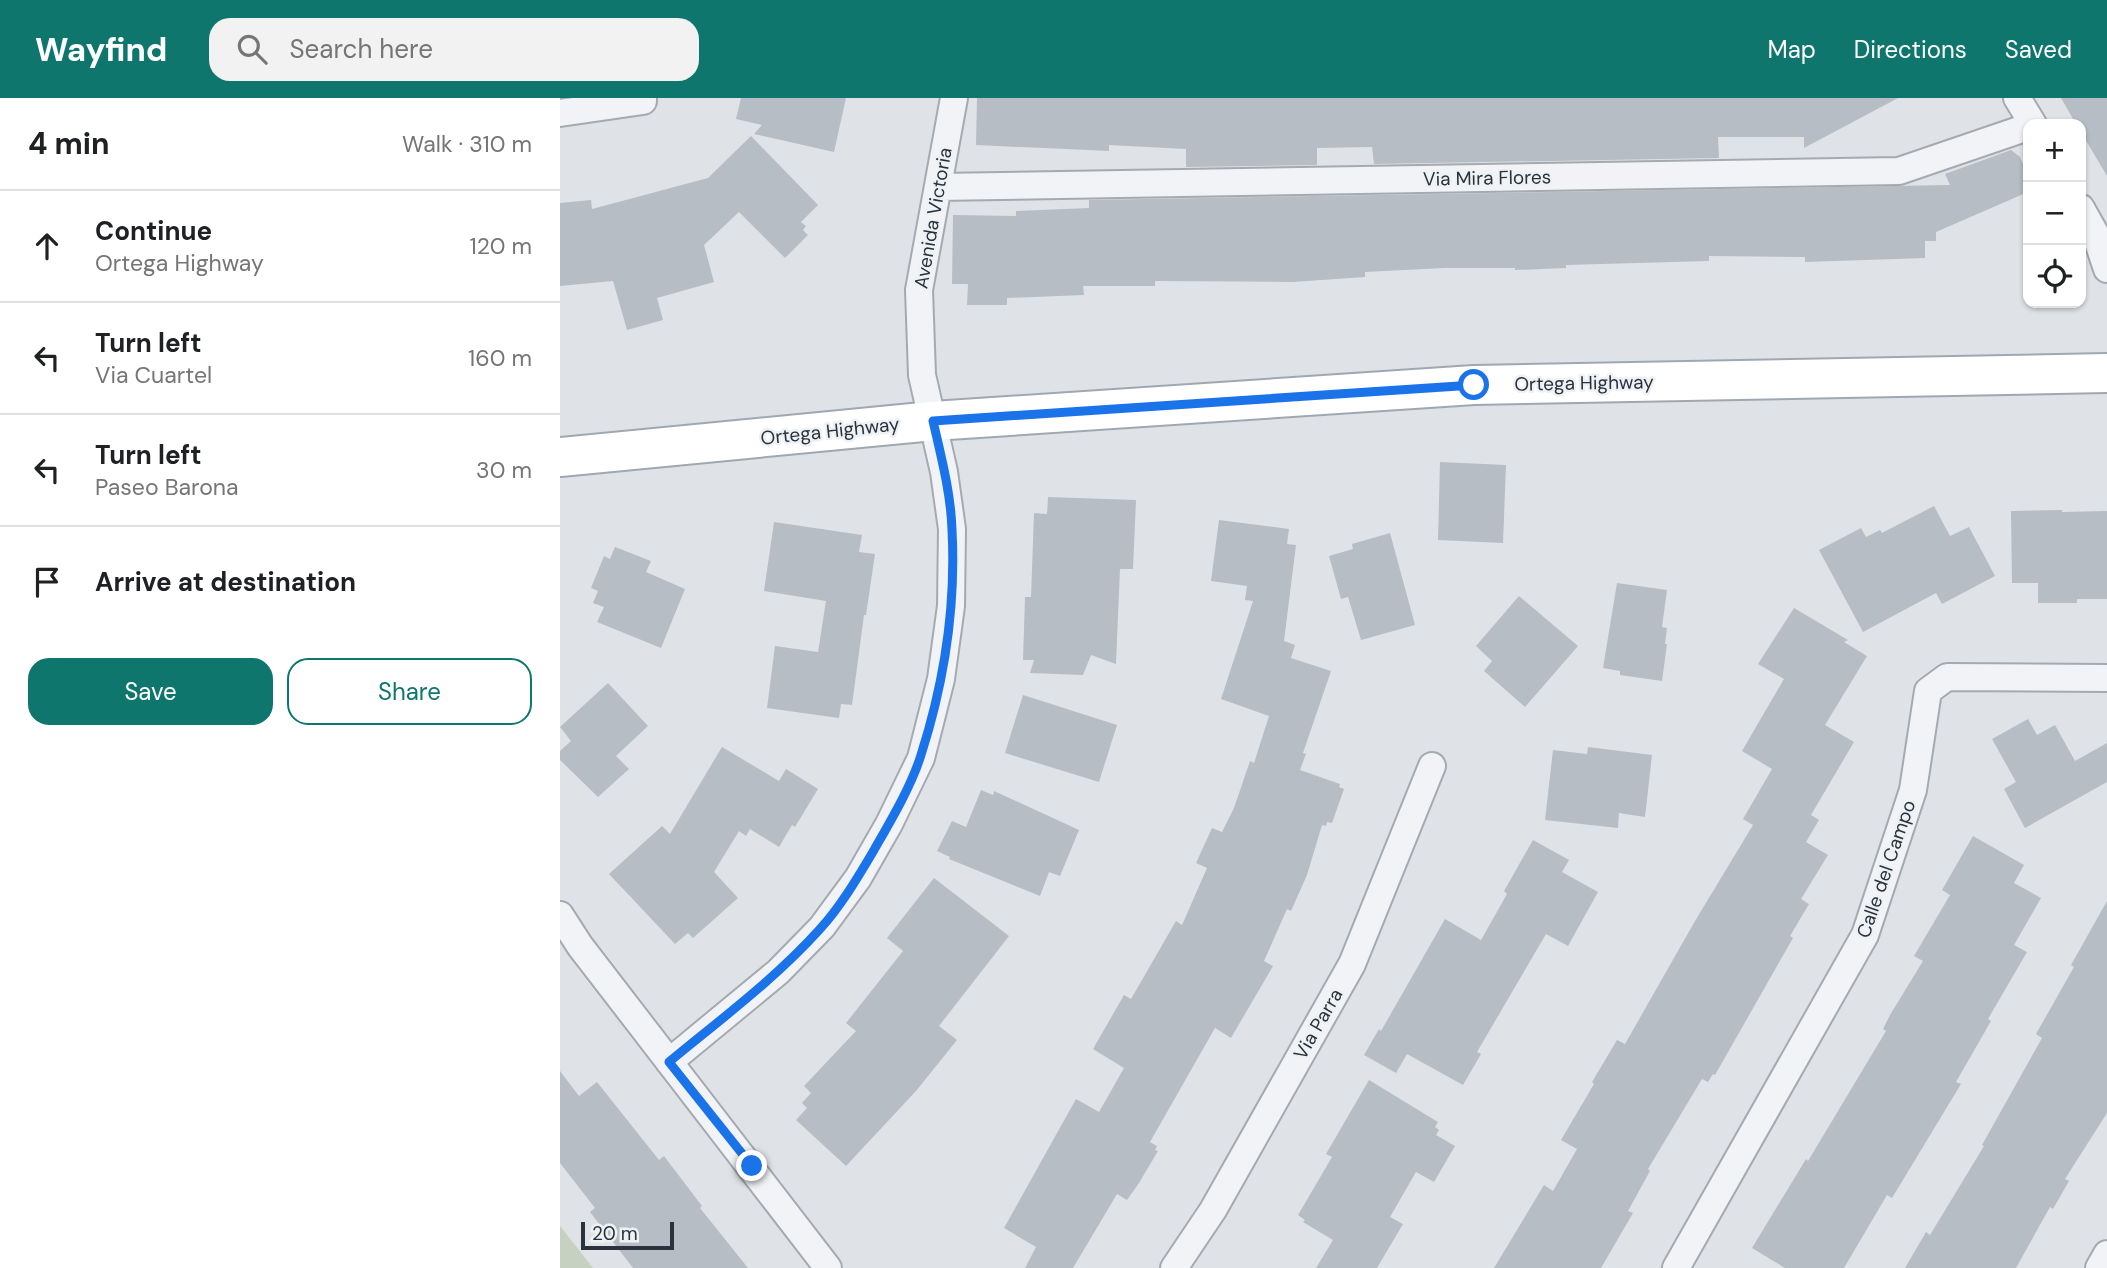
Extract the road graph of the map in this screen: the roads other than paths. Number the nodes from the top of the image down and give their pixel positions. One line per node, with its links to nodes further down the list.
1 (954, 98): 7 (street, Avenida Victoria)
2 (2017, 98): 5 (street)
3 (643, 99): 4 (street)
4 (560, 113)
5 (2030, 119)
6 (2023, 129): 7 (street, Via Mira Flores)
7 (938, 187): 11 (street, Avenida Victoria)
8 (2086, 217): 9 (street)
9 (2107, 269)
10 (2107, 373): 11 (main road, Ortega Highway)
11 (933, 421): 12 (main road, Ortega Highway); 16 (street, Avenida Victoria)
12 (560, 457)
13 (2107, 678): 20 (street, Calle del Campo)
14 (1432, 766): 19 (street, Via Parra)
15 (560, 915): 16 (street)
16 (669, 1062): 18 (street)
17 (2107, 1254): 21 (street)
18 (828, 1268)
19 (1174, 1268)
20 (1676, 1268)
21 (2099, 1268)

